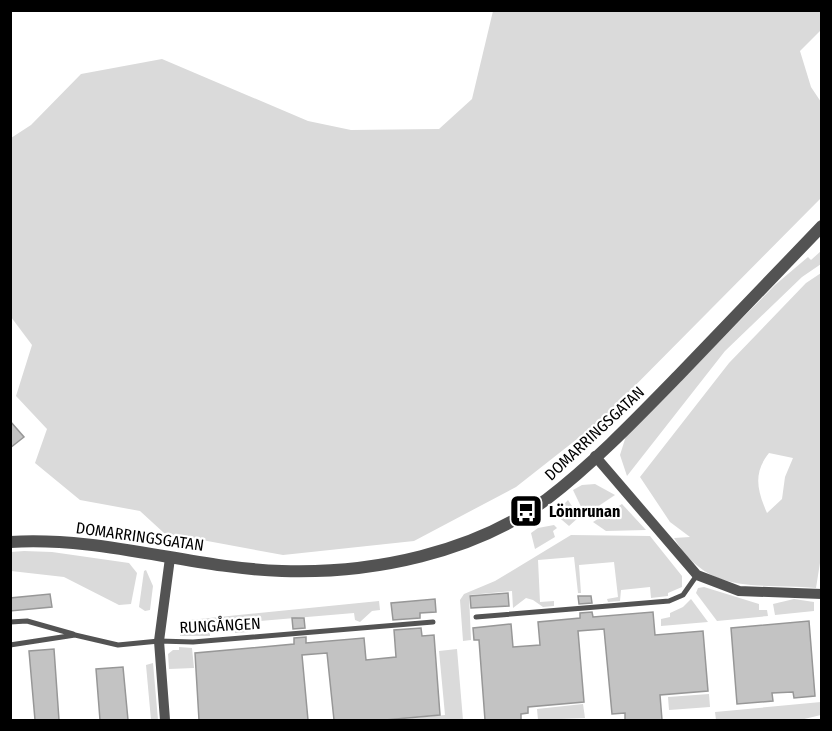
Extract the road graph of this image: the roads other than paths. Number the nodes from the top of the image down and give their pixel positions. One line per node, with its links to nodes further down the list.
1 (822, 226): 2 (street, DOMARRINGSGATAN)
2 (595, 456): 4 (street, DOMARRINGSGATAN); 5 (street)
3 (10, 542): 4 (street, DOMARRINGSGATAN)
4 (170, 558): 11 (street)
5 (697, 574): 6 (street); 7 (lane)
6 (822, 594)
7 (476, 617)
8 (10, 622): 10 (lane)
9 (433, 622): 11 (lane, RUNGÅNGEN)
10 (75, 635): 11 (lane, RUNGÅNGEN); 12 (lane, RUNGÅNGEN)
11 (159, 641): 13 (street)
12 (10, 645)
13 (165, 720)

